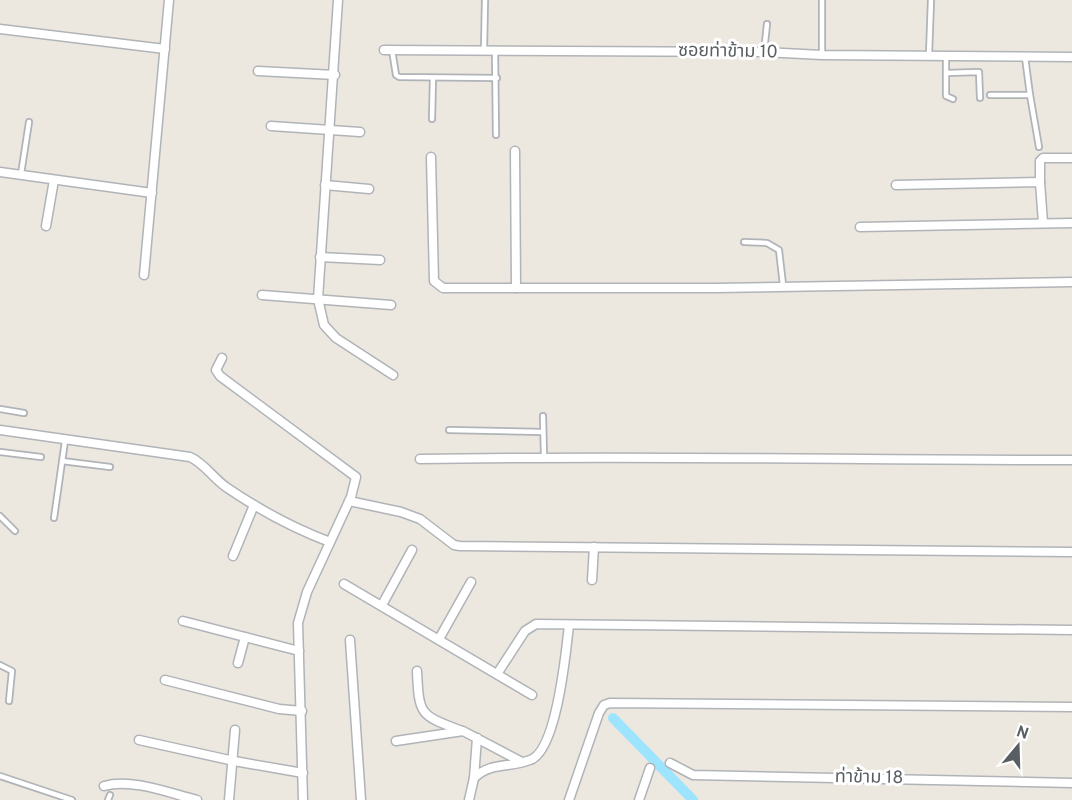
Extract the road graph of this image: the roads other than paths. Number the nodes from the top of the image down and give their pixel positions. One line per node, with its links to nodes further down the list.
1 (169, 0): 8 (street)
2 (338, 0): 20 (street)
3 (485, 0): 10 (lane)
4 (822, 0): 13 (lane)
5 (931, 0): 14 (lane)
6 (767, 24): 12 (lane)
7 (0, 29): 8 (street)
8 (165, 49): 44 (street)
9 (388, 50): 10 (street, ซอยท่าข้าม 10); 21 (lane)
10 (484, 50): 11 (street, ซอยท่าข้าม 10)
11 (495, 51): 12 (street, ซอยท่าข้าม 10); 22 (lane)
12 (764, 52): 13 (street, ซอยท่าข้าม 10)
13 (822, 55): 14 (street, ซอยท่าข้าม 10)
14 (929, 55): 15 (street, ซอยท่าข้าม 10)
15 (946, 56): 16 (street, ซอยท่าข้าม 10); 19 (lane)
16 (1025, 57): 17 (street, ซอยท่าข้าม 10); 23 (lane)
17 (1072, 57)
18 (258, 71): 20 (street)
19 (946, 73): 25 (lane); 26 (lane)
20 (335, 75): 30 (street)
21 (433, 78): 22 (lane); 27 (lane)
22 (497, 78): 32 (lane)
23 (1030, 94): 24 (lane); 33 (lane)
24 (990, 95)
25 (980, 98)
26 (953, 99)
27 (432, 119)
28 (29, 122): 38 (lane)
29 (271, 126): 30 (street)
30 (330, 130): 31 (street); 41 (street)
31 (360, 132)
32 (496, 135)
33 (1039, 147)
34 (515, 151): 55 (street)
35 (431, 157): 55 (street)
36 (1072, 158): 40 (street)
37 (0, 172): 38 (street)
38 (21, 174): 39 (street)
39 (54, 180): 44 (street); 47 (street)
40 (1040, 182): 42 (street); 45 (street)
41 (325, 185): 43 (street); 50 (street)
42 (896, 186)
43 (369, 189)
44 (152, 193): 52 (street)
45 (1043, 223): 46 (street); 48 (street)
46 (1072, 223)
47 (46, 226)
48 (860, 227)
49 (744, 242): 54 (lane)
50 (320, 257): 51 (street); 57 (street)
51 (380, 260)
52 (144, 275)
53 (1072, 282): 54 (street)
54 (783, 285): 55 (street)
55 (516, 288)
56 (262, 295): 57 (street)
57 (318, 299): 58 (street); 60 (street)
58 (391, 305)
59 (222, 358): 75 (street)
60 (393, 375)
61 (0, 410): 62 (lane)
62 (24, 413)
63 (543, 416): 66 (lane)
64 (0, 430): 67 (street)
65 (449, 430): 66 (lane)
66 (543, 432): 69 (lane)
67 (65, 441): 73 (lane); 76 (street)
68 (0, 452): 70 (lane)
69 (544, 456): 71 (street); 72 (street)
70 (41, 457)
71 (420, 459)
72 (1072, 460)
73 (62, 461): 74 (lane); 78 (lane)
74 (110, 467)
75 (349, 501): 80 (street); 81 (street)
76 (254, 505): 80 (street); 84 (street)
77 (0, 516): 79 (lane)
78 (54, 518)
79 (15, 531)
80 (330, 542): 95 (street)
81 (594, 547): 83 (street); 85 (street)
82 (412, 550): 88 (street)
83 (1072, 552)
84 (232, 556)
85 (592, 579)
86 (471, 582): 93 (street)
87 (344, 584): 88 (street)
88 (382, 605): 93 (street)
89 (183, 621): 92 (street)
90 (569, 625): 91 (street); 99 (street); 111 (street)
91 (1072, 630)
92 (245, 637): 95 (street); 96 (street)
93 (439, 639): 99 (street)
94 (350, 640): 123 (street)
95 (299, 651): 104 (street)
96 (238, 663)
97 (0, 666): 102 (lane)
98 (417, 670): 106 (street)
99 (497, 674): 101 (street)
100 (165, 680): 104 (street)
101 (532, 695)
102 (9, 701)
103 (1072, 707): 125 (street)
104 (302, 711): 114 (street)
105 (236, 730): 110 (street)
106 (463, 731): 107 (street); 109 (street)
107 (477, 738): 111 (street); 116 (street)
108 (139, 740): 110 (street)
109 (396, 741)
110 (234, 761): 114 (street); 121 (street)
111 (522, 762): 116 (street)
112 (670, 763): 117 (street, ท่าข้าม 18)
113 (650, 768): 126 (street)
114 (303, 773): 122 (street)
115 (0, 776): 119 (lane)
116 (474, 778): 124 (street)
117 (1072, 783)
118 (104, 786): 120 (street)
119 (72, 800)
120 (197, 800)
121 (229, 800)
122 (303, 800)
123 (361, 800)
124 (469, 800)
125 (569, 800)
126 (639, 800)

